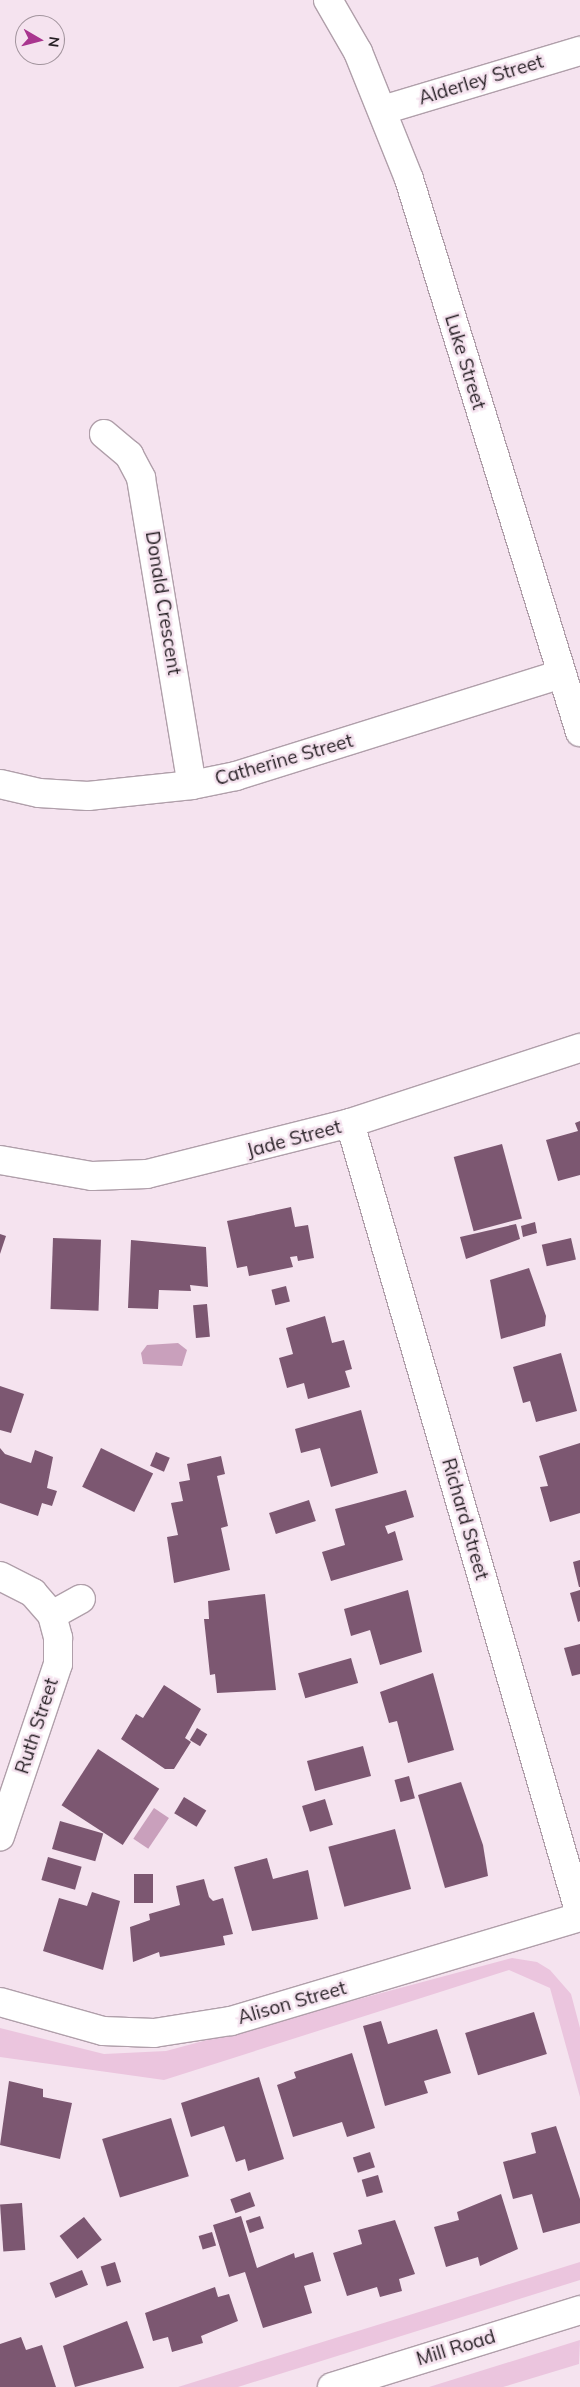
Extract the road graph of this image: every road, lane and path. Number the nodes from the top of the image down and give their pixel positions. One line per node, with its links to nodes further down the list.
1 (328, 0): 3 (street, Luke Street)
2 (580, 51): 3 (street, Alderley Street)
3 (383, 110): 5 (street, Luke Street)
4 (104, 434): 8 (street, Donald Crescent)
5 (561, 674): 6 (street, Luke Street); 8 (street, Catherine Street)
6 (580, 732)
7 (0, 784): 8 (street, Catherine Street)
8 (192, 786)
9 (580, 1048): 10 (street, Jade Street)
10 (350, 1123): 11 (street, Jade Street); 16 (street, Richard Street)
11 (0, 1160)
12 (0, 1576): 14 (street)
13 (81, 1599): 14 (street)
14 (52, 1615): 15 (street, Ruth Street)
15 (0, 1836)
16 (580, 1916): 17 (street, Alison Street)
17 (0, 2002)
18 (580, 2310): 19 (street, Mill Road)
19 (332, 2387)

